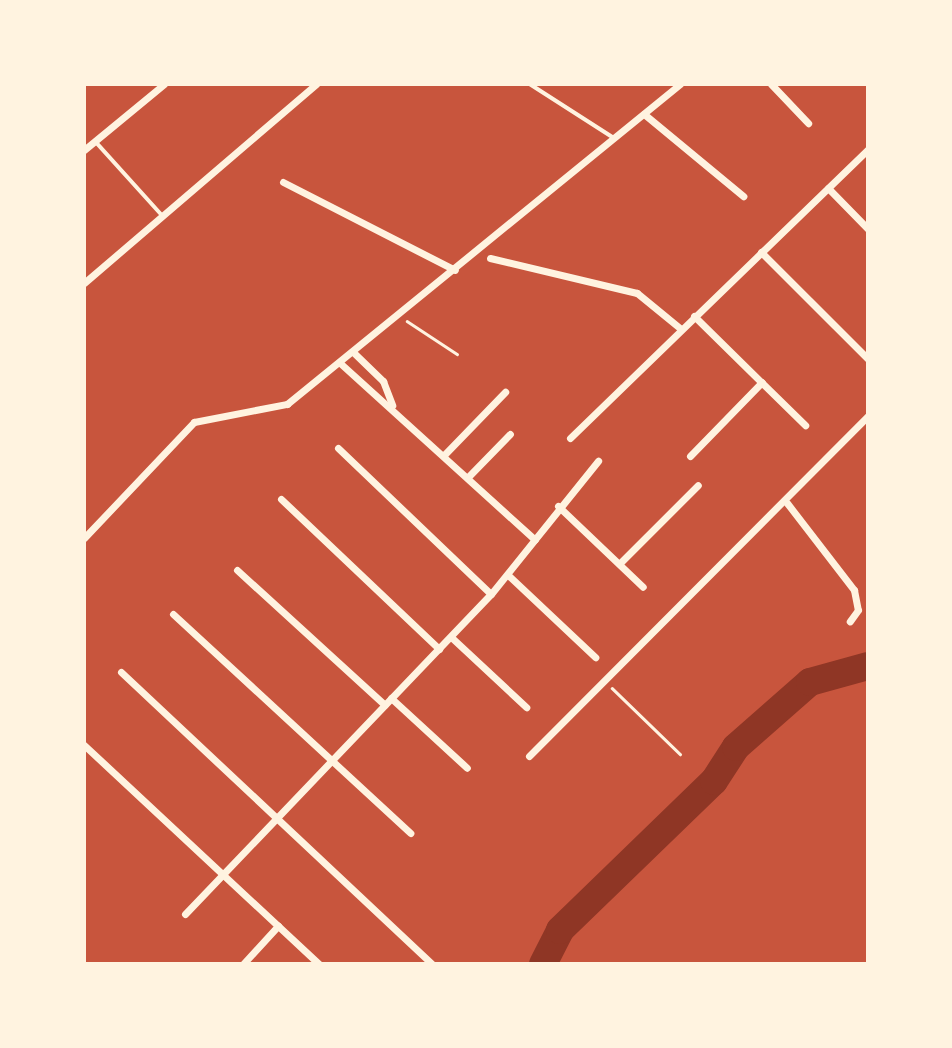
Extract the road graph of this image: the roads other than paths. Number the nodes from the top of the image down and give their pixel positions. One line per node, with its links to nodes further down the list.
1 (164, 84): 9 (street)
2 (530, 84): 8 (lane)
3 (680, 84): 6 (street)
4 (771, 84): 7 (street)
5 (310, 86): 15 (street)
6 (644, 114): 8 (street); 14 (street)
7 (808, 123)
8 (615, 138): 19 (street)
9 (95, 141): 11 (street); 15 (lane)
10 (868, 149): 13 (street)
11 (84, 150)
12 (283, 182): 19 (street)
13 (828, 188): 16 (street); 17 (street)
14 (743, 195)
15 (162, 216): 20 (street)
16 (868, 229)
17 (761, 252): 21 (street); 24 (street)
18 (490, 258): 22 (street)
19 (455, 270): 23 (street)
20 (84, 283)
21 (695, 316): 22 (street); 26 (street)
22 (681, 329): 32 (street)
23 (353, 352): 25 (street); 28 (street)
24 (868, 359)
25 (340, 363): 28 (street); 42 (street)
26 (762, 382): 30 (street); 35 (street)
27 (505, 392): 34 (street)
28 (392, 405): 34 (street)
29 (868, 415): 40 (street)
30 (806, 425)
31 (510, 435): 37 (street)
32 (570, 438)
33 (338, 449): 48 (street)
34 (444, 455): 37 (street)
35 (690, 456)
36 (598, 461): 41 (street)
37 (468, 477): 43 (street)
38 (698, 485): 44 (street)
39 (281, 499): 52 (street)
40 (787, 502): 50 (street); 59 (street)
41 (558, 506): 43 (street); 44 (street)
42 (84, 538)
43 (535, 540): 46 (street)
44 (620, 563): 47 (street)
45 (237, 570): 56 (street)
46 (508, 575): 48 (street); 53 (street)
47 (643, 587)
48 (491, 594): 51 (street)
49 (173, 614): 60 (street)
50 (850, 621)
51 (451, 637): 52 (street); 57 (street)
52 (439, 649): 55 (street)
53 (595, 657)
54 (121, 672): 62 (street)
55 (391, 698): 56 (street); 61 (street)
56 (385, 705): 60 (street)
57 (526, 707)
58 (84, 745): 64 (street)
59 (529, 756)
60 (333, 761): 62 (street); 63 (street)
61 (467, 768)
62 (277, 818): 64 (street); 69 (street)
63 (410, 833)
64 (222, 875): 65 (street); 66 (street)
65 (185, 914)
66 (278, 926): 67 (street); 68 (street)
67 (243, 964)
68 (319, 964)
69 (432, 964)

